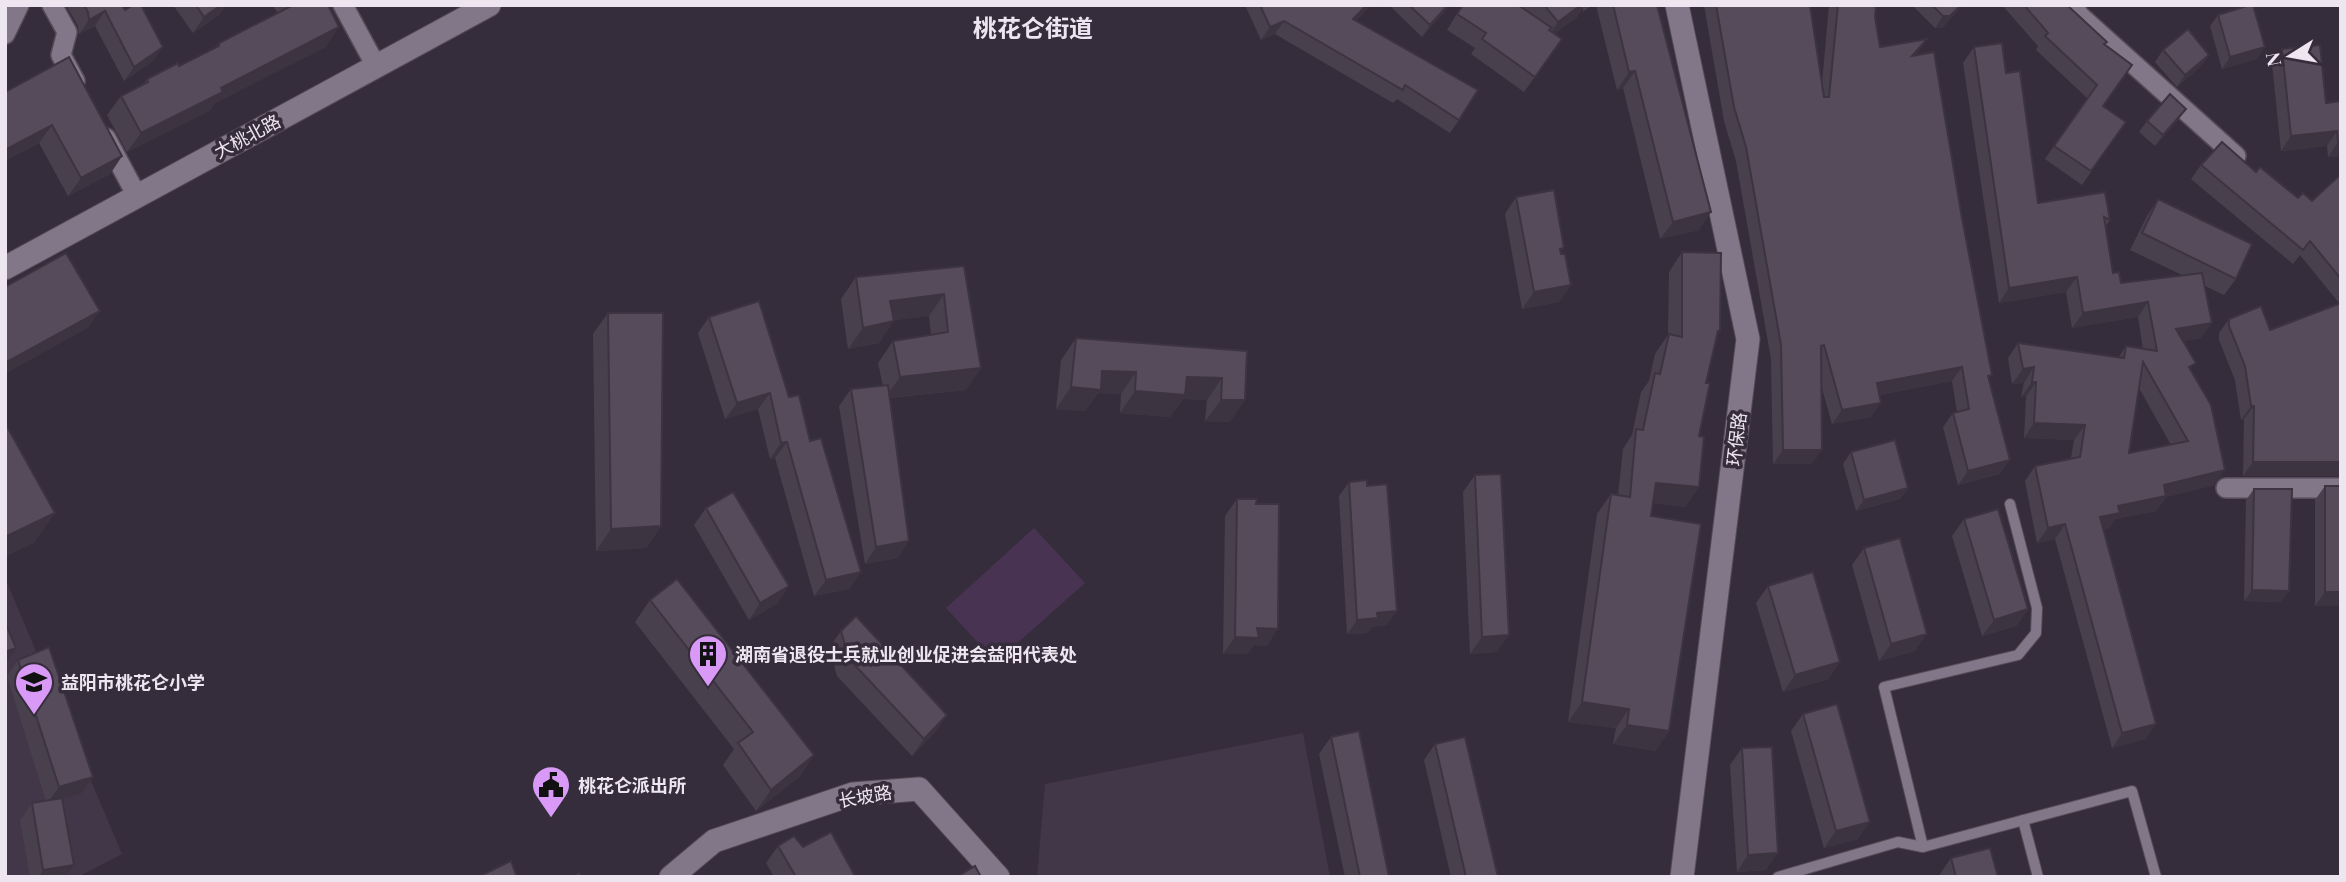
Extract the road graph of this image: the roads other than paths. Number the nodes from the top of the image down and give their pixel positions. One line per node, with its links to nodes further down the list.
1 (19, 5): 7 (street)
2 (52, 5): 9 (street)
3 (343, 5): 8 (street)
4 (489, 5): 8 (street, 大桃北路)
5 (1677, 5): 21 (street, 环保路)
6 (2072, 5): 11 (street)
7 (5, 34)
8 (376, 66): 12 (street, 大桃北路)
9 (86, 102)
10 (99, 125): 12 (street)
11 (2236, 156)
12 (137, 196): 13 (street, 大桃北路)
13 (5, 268)
14 (2226, 488): 15 (street)
15 (2341, 488)
16 (2010, 504): 18 (lane)
17 (2023, 820): 18 (lane); 23 (lane); 24 (lane)
18 (1923, 847): 22 (lane)
19 (671, 877): 20 (street, 长坡路)
20 (998, 877)
21 (1682, 877)
22 (1778, 877)
23 (2038, 877)
24 (2156, 877)

